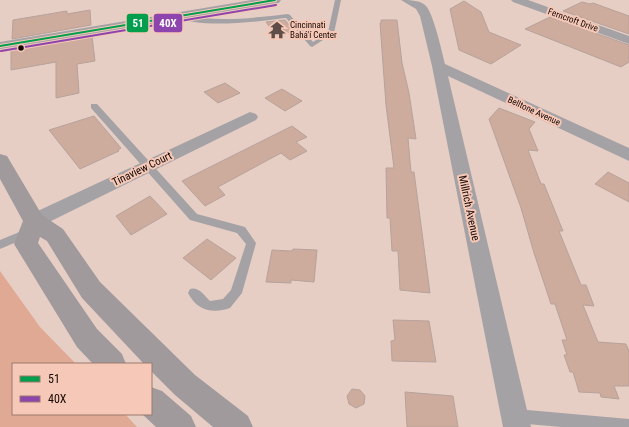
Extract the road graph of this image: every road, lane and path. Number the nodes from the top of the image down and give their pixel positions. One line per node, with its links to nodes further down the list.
1 (275, 0): 5 (street)
2 (338, 0): 5 (lane)
3 (407, 0): 8 (street, Millrich Avenue)
4 (517, 0): 6 (street, Ferncroft Drive)
5 (180, 16): 7 (street)
6 (629, 40)
7 (0, 46)
8 (439, 66): 11 (street, Belltone Avenue); 19 (street, Millrich Avenue)
9 (94, 106): 13 (lane)
10 (250, 117): 13 (street, Tinaview Court)
11 (629, 155)
12 (0, 161): 14 (main road)
13 (148, 166): 14 (street, Tinaview Court); 16 (lane)
14 (36, 226): 15 (lane); 17 (main road); 22 (main road)
15 (0, 246)
16 (194, 293)
17 (111, 363)
18 (152, 403): 21 (main road)
19 (515, 422): 20 (lane)
20 (629, 426)
21 (180, 427)
22 (236, 427)

